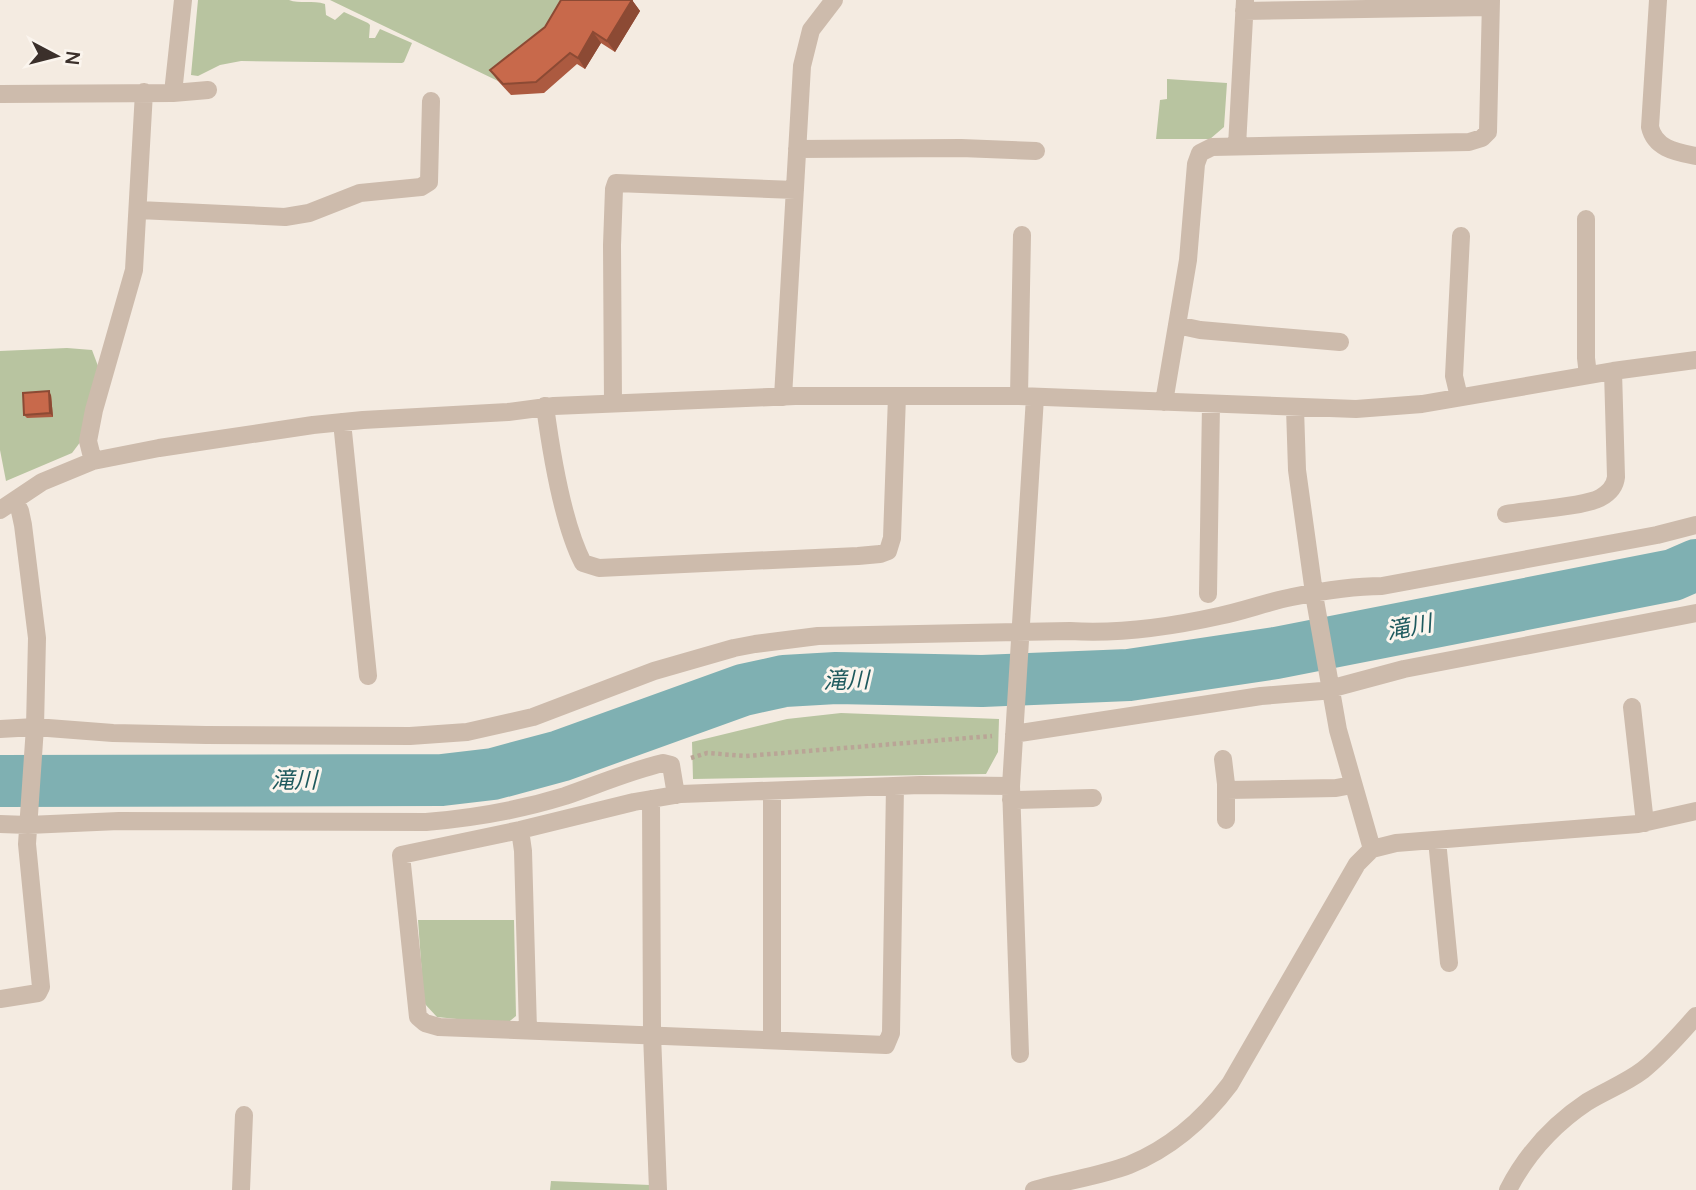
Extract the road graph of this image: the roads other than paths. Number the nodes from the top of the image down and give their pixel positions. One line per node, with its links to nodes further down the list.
1 (183, 0): 8 (street)
2 (834, 0): 12 (street)
3 (1658, 0): 14 (street)
4 (1490, 4): 5 (street); 11 (street)
5 (1245, 6): 11 (street)
6 (208, 90): 8 (street)
7 (144, 92): 8 (street); 9 (street); 16 (street)
8 (173, 93)
9 (0, 94)
10 (431, 101): 16 (street)
11 (1237, 146): 20 (street)
12 (797, 149): 13 (street); 15 (street)
13 (1036, 151)
14 (1696, 156)
15 (795, 190): 27 (street); 30 (street)
16 (139, 209): 35 (street)
17 (1586, 219): 24 (street)
18 (1022, 235): 26 (street)
19 (1461, 236): 28 (street)
20 (1177, 325): 21 (street); 29 (street)
21 (1340, 342)
22 (1696, 360): 23 (street)
23 (1613, 370): 24 (street); 37 (street)
24 (1588, 375): 28 (street)
25 (897, 396): 26 (street); 27 (street); 32 (street)
26 (1027, 396): 29 (street); 42 (street)
27 (783, 397): 30 (street)
28 (1459, 397): 33 (street)
29 (1164, 402): 31 (street)
30 (613, 403): 32 (street)
31 (1212, 404): 33 (street); 39 (street)
32 (545, 406): 34 (street)
33 (1295, 408): 40 (street)
34 (342, 422): 35 (street); 43 (street)
35 (93, 461): 36 (street)
36 (8, 505): 48 (street)
37 (1506, 514)
38 (1696, 525): 40 (street)
39 (1208, 594)
40 (1314, 597): 42 (street); 44 (street)
41 (1696, 613): 44 (street)
42 (1019, 637): 46 (street); 48 (street)
43 (368, 676)
44 (1331, 684): 46 (street); 50 (street)
45 (1632, 707): 61 (street)
46 (1014, 727): 54 (street)
47 (0, 729): 48 (street)
48 (34, 731): 60 (street)
49 (1223, 759): 52 (street)
50 (1352, 785): 52 (street); 65 (street)
51 (895, 786): 53 (street); 54 (street); 71 (street)
52 (1227, 790): 59 (street)
53 (772, 791): 55 (street); 71 (street)
54 (1011, 793): 56 (street); 72 (street)
55 (676, 794): 57 (street); 60 (street)
56 (1093, 798)
57 (652, 799): 63 (street); 70 (street)
58 (1696, 811): 61 (street)
59 (1226, 820)
60 (28, 821): 62 (street); 67 (street)
61 (1645, 823): 64 (street)
62 (0, 824)
63 (520, 830): 69 (street); 69 (street)
64 (1437, 840): 65 (street); 66 (street)
65 (1372, 849): 76 (street)
66 (1449, 963)
67 (0, 999)
68 (1696, 1016): 77 (street)
69 (528, 1030): 70 (street)
70 (652, 1034): 71 (street); 75 (street)
71 (772, 1038)
72 (1020, 1054)
73 (244, 1115): 74 (street)
74 (241, 1190)
75 (658, 1190)
76 (1034, 1190)
77 (1508, 1190)

